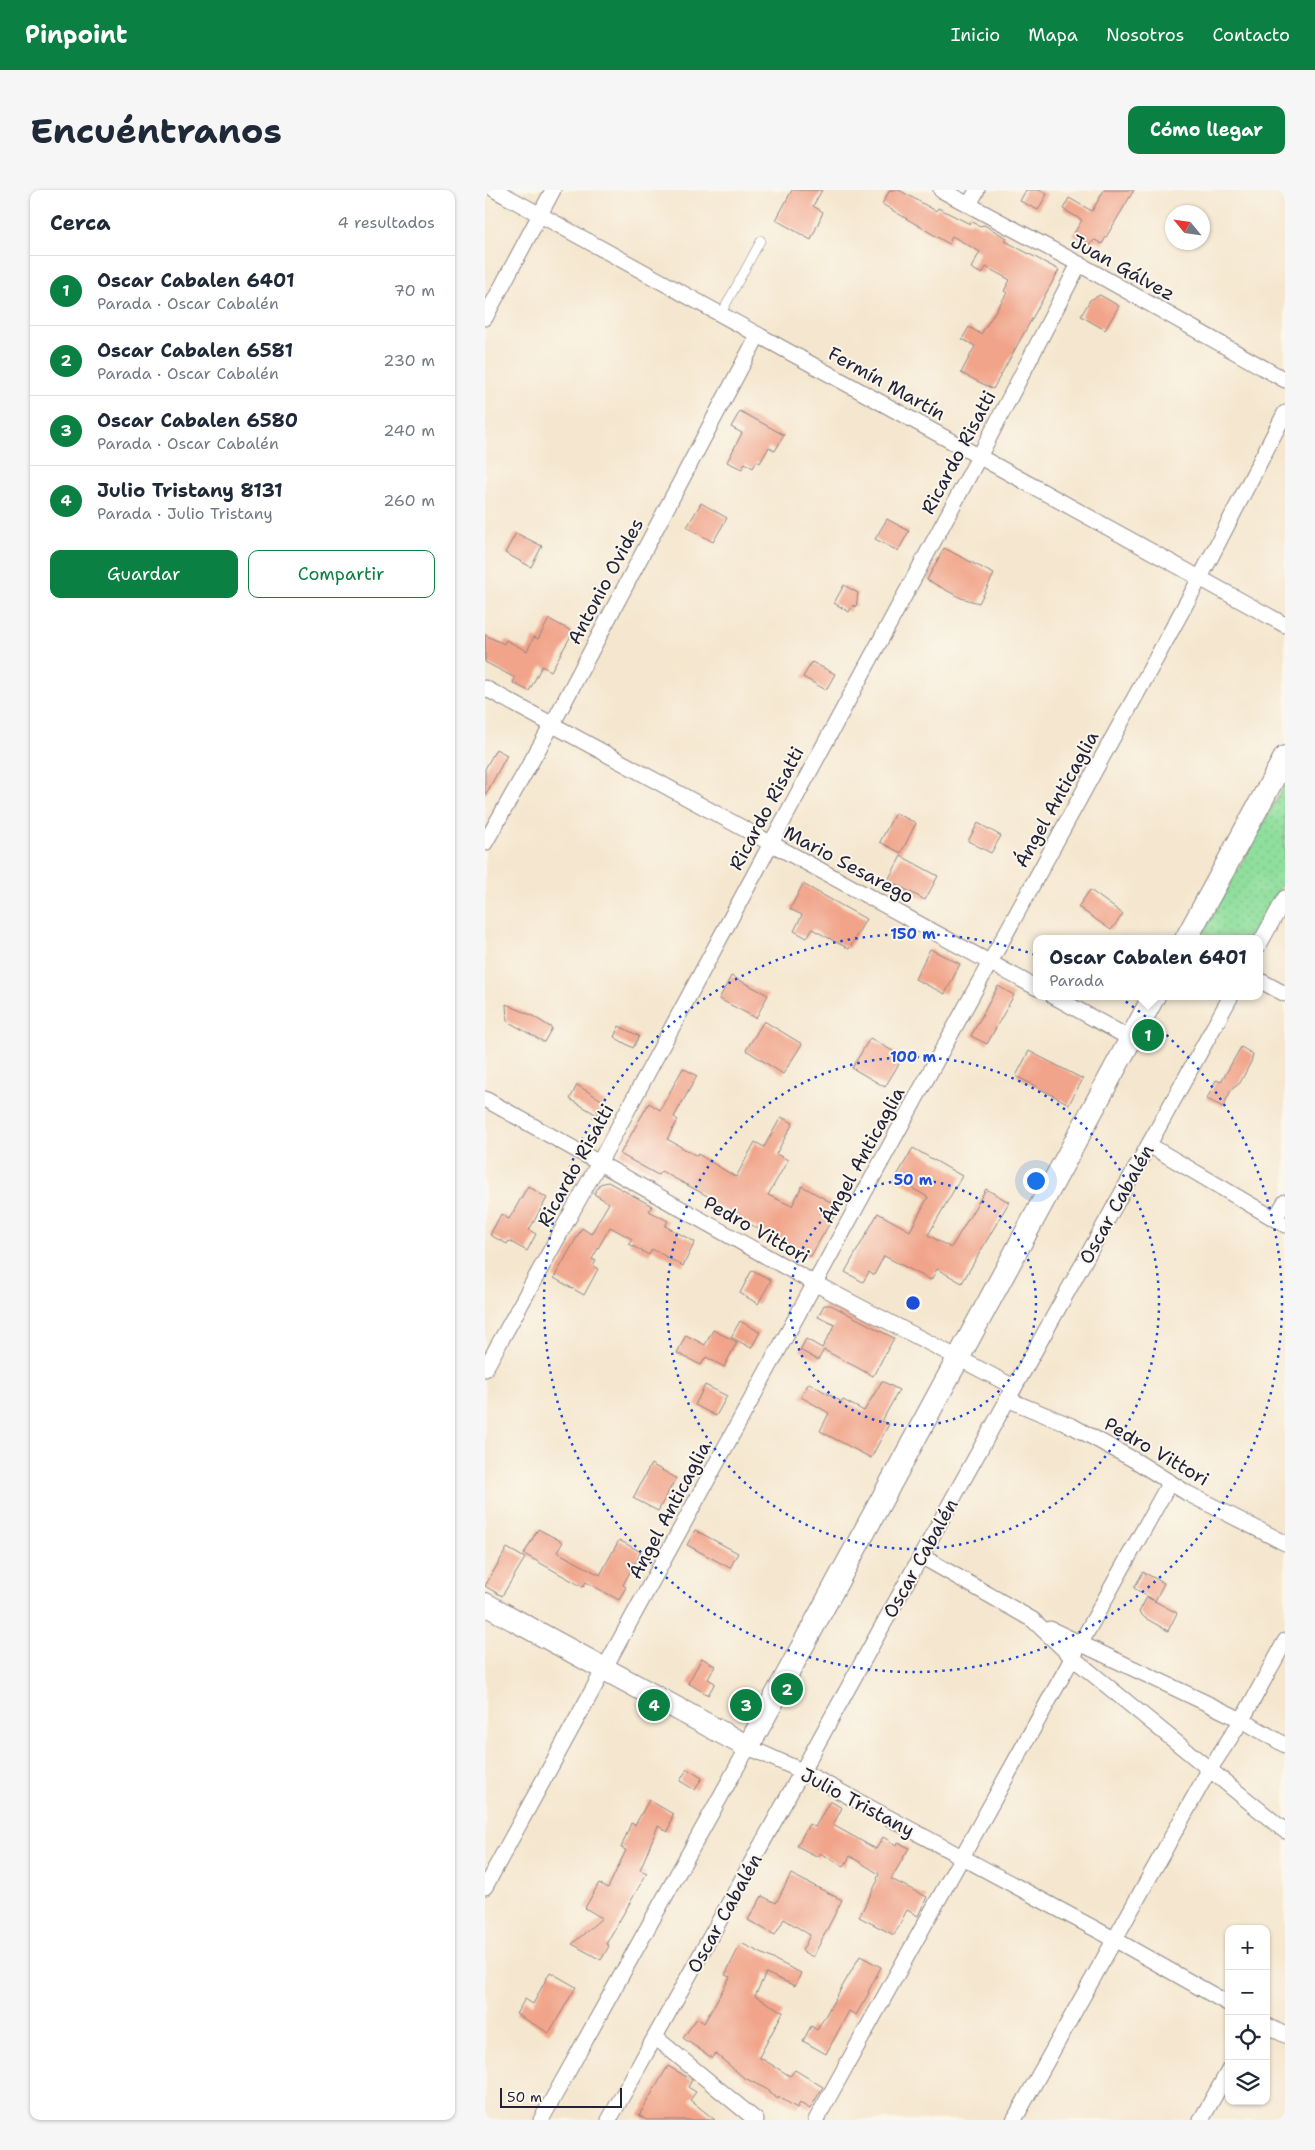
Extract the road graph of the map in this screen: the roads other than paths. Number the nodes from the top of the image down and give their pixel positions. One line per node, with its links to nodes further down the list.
1 (495, 190): 6 (street, Fermín Martín)
2 (553, 190): 6 (street)
3 (941, 190): 5 (street, Juan Gálvez)
4 (977, 190): 5 (street)
5 (969, 205): 8 (street, Juan Gálvez)
6 (540, 215): 9 (street, Fermín Martín); 10 (street)
7 (761, 240): 9 (lane)
8 (1079, 264): 12 (street, Juan Gálvez); 14 (street, Ricardo Risatti)
9 (721, 314): 11 (street, Fermín Martín)
10 (485, 318)
11 (758, 335): 14 (street, Fermín Martín); 18 (street, Antonio Ovides)
12 (1285, 380)
13 (1285, 413): 15 (street, Ángel Anticaglia)
14 (979, 456): 15 (street, Fermín Martín); 21 (street, Ricardo Risatti)
15 (1200, 578): 16 (street, Fermín Martín); 25 (street, Ángel Anticaglia)
16 (1285, 625)
17 (485, 688): 18 (street, Mario Sesarego)
18 (551, 725): 20 (street, Antonio Ovides); 21 (street, Mario Sesarego)
19 (1285, 757): 23 (main road)
20 (485, 843)
21 (769, 844): 25 (street, Mario Sesarego); 35 (street, Ricardo Risatti)
22 (1285, 898): 24 (street)
23 (1188, 935)
24 (1263, 938)
25 (990, 962): 27 (street, Mario Sesarego); 38 (street, Ángel Anticaglia)
26 (1263, 982): 28 (street)
27 (1033, 986)
28 (1285, 994)
29 (1060, 1000): 32 (street)
30 (1152, 1000): 32 (main road)
31 (1229, 1000): 34 (street, Oscar Cabalén)
32 (1131, 1039): 39 (main road)
33 (485, 1099): 35 (street, Pedro Vittori)
34 (1149, 1145): 37 (street); 41 (street, Oscar Cabalén)
35 (599, 1163): 38 (street, Pedro Vittori); 40 (street, Ricardo Risatti)
36 (1285, 1202): 37 (street)
37 (1280, 1222)
38 (814, 1283): 39 (street, Pedro Vittori); 48 (street, Ángel Anticaglia)
39 (958, 1358): 41 (street, Pedro Vittori); 51 (main road)
40 (485, 1370)
41 (1010, 1393): 42 (street, Pedro Vittori); 44 (street, Oscar Cabalén)
42 (1170, 1482): 43 (street, Pedro Vittori); 47 (street)
43 (1285, 1543)
44 (921, 1556): 47 (street); 53 (street, Oscar Cabalén)
45 (485, 1604): 48 (main road, Julio Tristany)
46 (1285, 1641): 49 (street)
47 (1077, 1651): 49 (street); 52 (street); 55 (street)
48 (605, 1669): 51 (main road, Julio Tristany); 56 (street, Ángel Anticaglia)
49 (1242, 1720): 50 (street); 52 (street)
50 (1285, 1745)
51 (749, 1746): 53 (street, Julio Tristany); 63 (street)
52 (1209, 1770): 54 (street); 57 (street)
53 (802, 1771): 55 (street, Julio Tristany); 61 (street, Oscar Cabalén)
54 (1285, 1831)
55 (961, 1857): 57 (street, Julio Tristany); 66 (street)
56 (485, 1887)
57 (1114, 1939): 58 (street, Julio Tristany); 67 (street)
58 (1225, 2002)
59 (1270, 2027): 60 (street)
60 (1285, 2035)
61 (655, 2037): 64 (street, Oscar Cabalén); 65 (street)
62 (1225, 2077): 68 (street)
63 (541, 2120)
64 (609, 2120)
65 (756, 2120)
66 (816, 2120)
67 (1014, 2120)
68 (1201, 2120)

